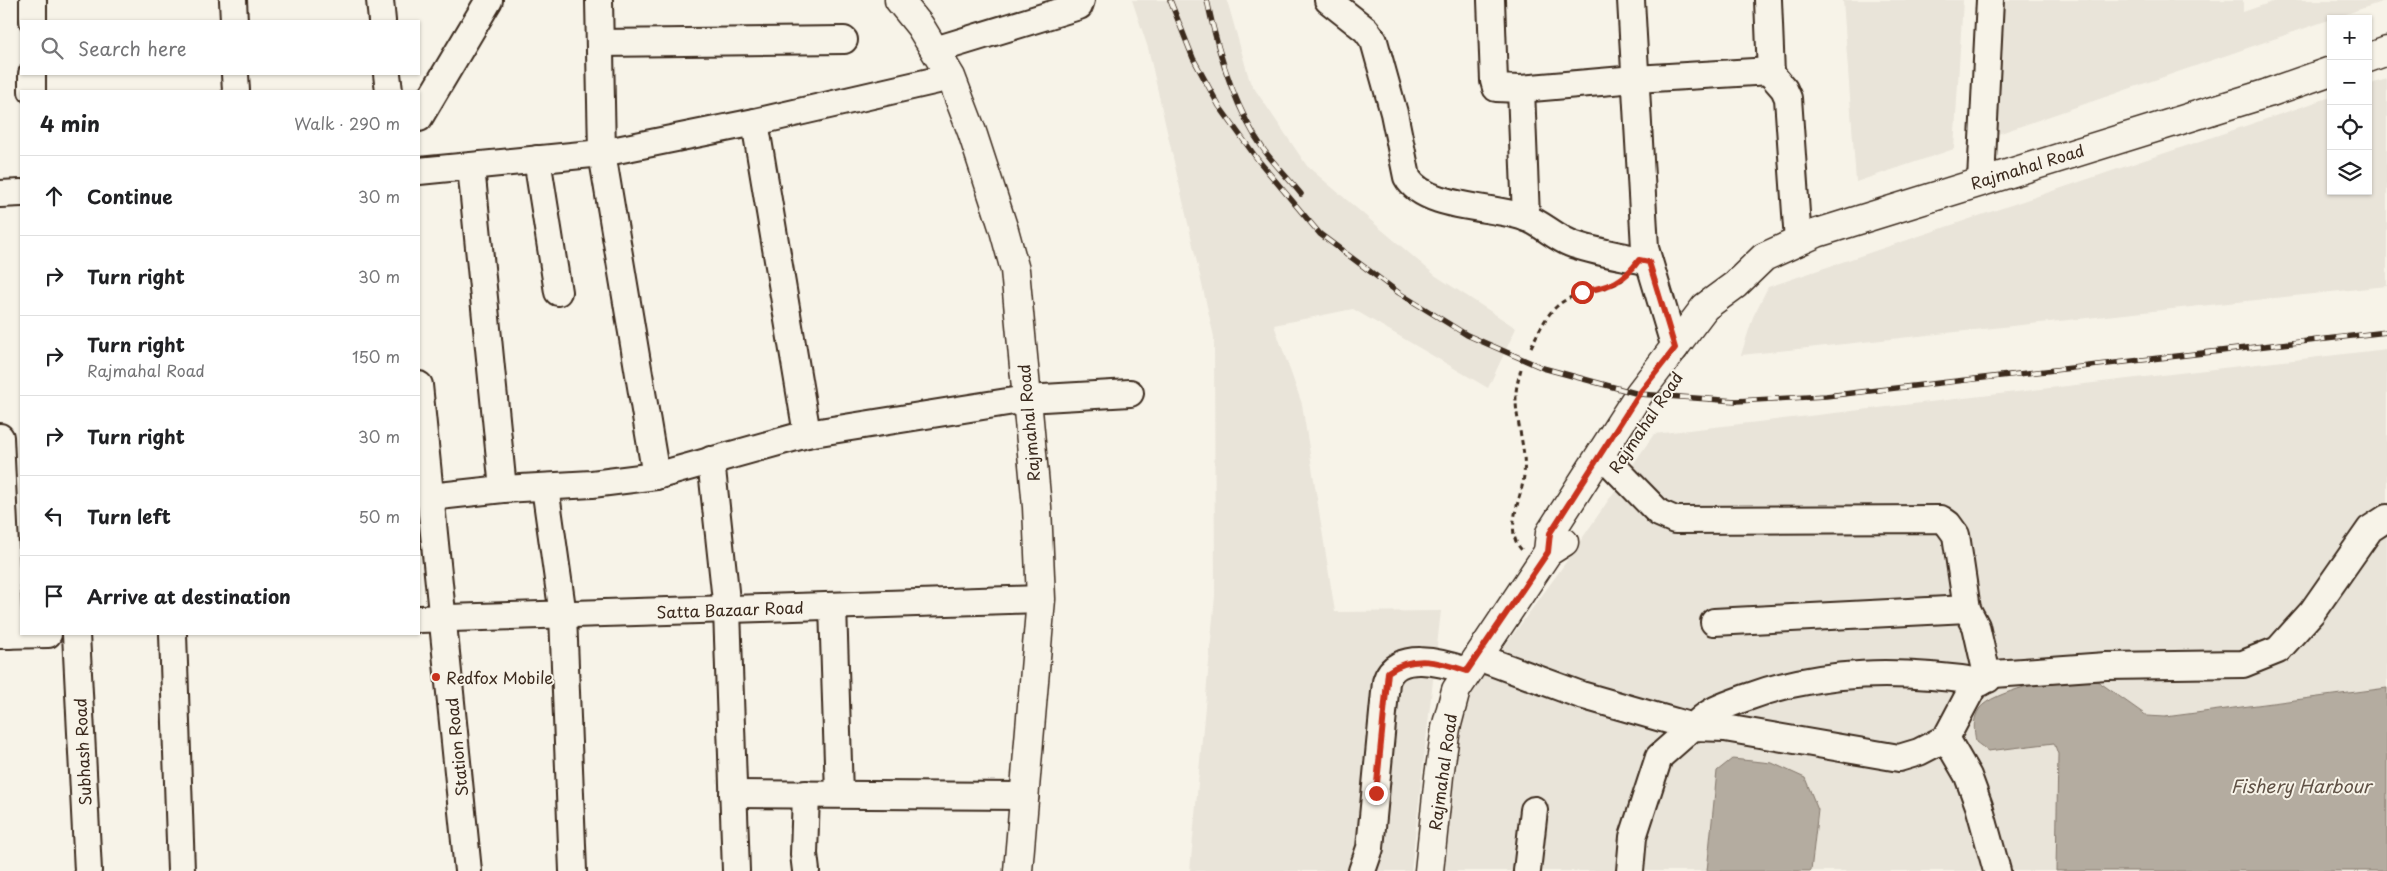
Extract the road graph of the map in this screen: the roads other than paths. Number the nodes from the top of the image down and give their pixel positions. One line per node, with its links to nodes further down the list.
1 (33, 0): 13 (street)
2 (233, 0): 14 (street)
3 (380, 0): 15 (street)
4 (489, 0): 32 (street)
5 (599, 0): 17 (street)
6 (899, 0): 18 (main road, Rajmahal Road)
7 (1081, 0): 18 (street)
8 (1328, 0): 41 (street)
9 (1491, 0): 28 (street)
10 (1630, 0): 27 (street)
11 (1768, 0): 21 (street)
12 (1990, 0): 38 (street)
13 (32, 20)
14 (234, 20)
15 (382, 20)
16 (844, 40): 17 (street)
17 (600, 43): 34 (street)
18 (935, 50): 26 (main road, Rajmahal Road)
19 (2387, 51): 20 (main road)
20 (2372, 57)
21 (1771, 71): 27 (street); 42 (street)
22 (2327, 72): 38 (main road, Rajmahal Road)
23 (32, 75): 29 (street)
24 (235, 75): 30 (street)
25 (387, 75): 31 (street)
26 (951, 77): 33 (street); 49 (main road, Rajmahal Road)
27 (1635, 79): 28 (street); 43 (street)
28 (1521, 89): 41 (street)
29 (32, 90)
30 (236, 90)
31 (389, 90)
32 (420, 116)
33 (755, 122): 34 (street); 50 (street)
34 (602, 153): 35 (street); 54 (street)
35 (537, 159): 36 (street); 45 (street)
36 (471, 167): 37 (street); 56 (street)
37 (420, 170)
38 (1981, 180): 42 (main road, Rajmahal Road)
39 (20, 193): 40 (street)
40 (0, 194)
41 (1526, 218): 43 (street)
42 (1798, 242): 44 (main road, Rajmahal Road)
43 (1644, 261): 46 (street)
44 (1735, 285): 46 (main road, Rajmahal Road); 53 (main road, Rajmahal Road)
45 (558, 292)
46 (1675, 348): 59 (main road, Rajmahal Road)
47 (1130, 393): 49 (street)
48 (420, 395): 57 (street, Station Road)
49 (1026, 399): 50 (street); 60 (main road, Rajmahal Road)
50 (806, 434): 52 (street)
51 (0, 436): 67 (street)
52 (711, 460): 54 (street); 63 (street)
53 (1614, 468): 59 (main road, Rajmahal Road); 62 (street)
54 (656, 476): 55 (street)
55 (545, 487): 56 (street); 64 (street)
56 (503, 489): 57 (street)
57 (430, 497): 65 (street, Station Road)
58 (2387, 518): 72 (street)
59 (1543, 558): 71 (main road, Rajmahal Road)
60 (1042, 598): 61 (street, Satta Bazaar Road); 78 (main road, Rajmahal Road)
61 (833, 606): 63 (street, Satta Bazaar Road); 77 (street)
62 (1967, 609): 66 (street); 72 (street)
63 (727, 610): 64 (street, Satta Bazaar Road); 75 (street)
64 (563, 615): 65 (street, Satta Bazaar Road); 83 (street)
65 (431, 619): 82 (street, Station Road)
66 (1714, 622)
67 (4, 635): 68 (street)
68 (20, 635)
69 (76, 635): 80 (street, Subhash Road)
70 (173, 635): 81 (street)
71 (1473, 664): 74 (street); 87 (street); 88 (main road, Rajmahal Road)
72 (1985, 680): 73 (street); 74 (street)
73 (1953, 725): 74 (street); 91 (street)
74 (1693, 727): 90 (street)
75 (733, 794): 76 (street); 84 (street)
76 (806, 794): 77 (street); 85 (street)
77 (840, 794): 78 (street)
78 (1024, 796): 86 (main road, Rajmahal Road)
79 (1534, 810): 89 (street)
80 (88, 871)
81 (181, 871)
82 (468, 871)
83 (573, 871)
84 (736, 871)
85 (806, 871)
86 (1018, 871)
87 (1362, 871)
88 (1429, 871)
89 (1527, 871)
90 (1630, 871)
91 (1997, 871)

